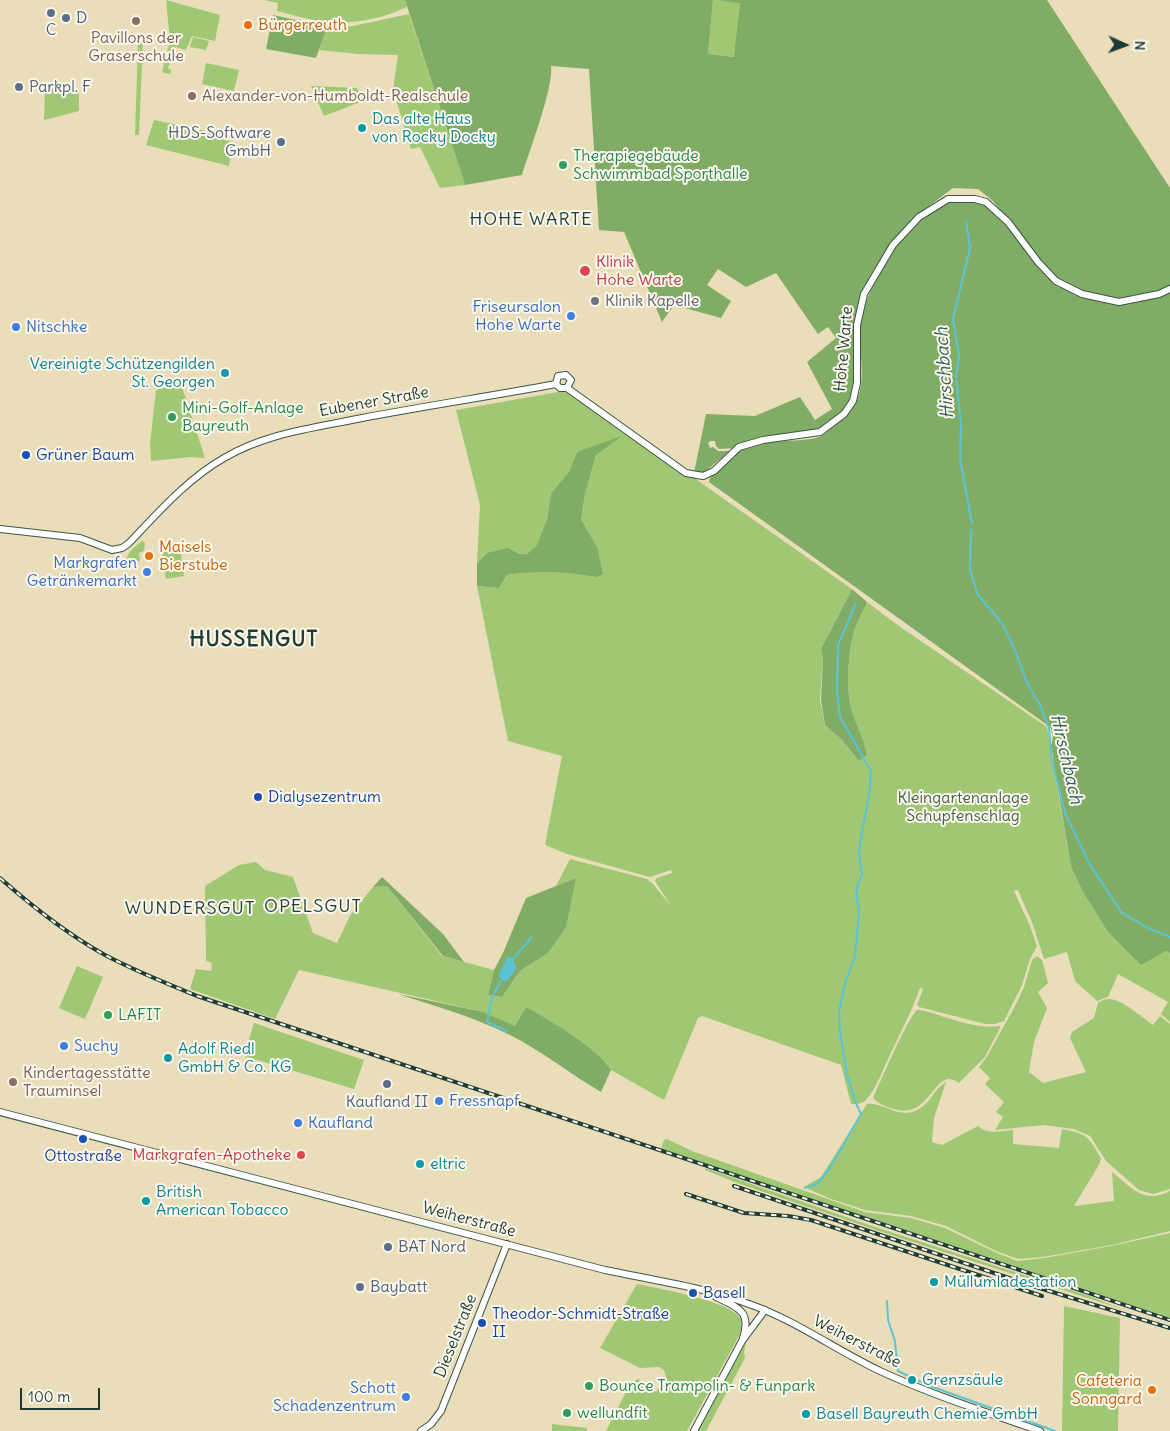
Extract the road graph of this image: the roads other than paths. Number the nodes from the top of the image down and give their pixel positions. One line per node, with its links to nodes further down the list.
1 (1170, 289): 3 (street, Hohe Warte)
2 (556, 384): 3 (street, Hohe Warte); 3 (street, Hohe Warte); 4 (street, Eubener Straße)
3 (567, 388)
4 (0, 529)
5 (0, 1112): 6 (street, Weiherstraße)
6 (508, 1244): 7 (street, Weiherstraße); 11 (street, Dieselstraße)
7 (704, 1290): 8 (street, Weiherstraße); 9 (street)
8 (765, 1310): 9 (street); 12 (street, Weiherstraße)
9 (742, 1341): 10 (street)
10 (696, 1428)
11 (421, 1431)
12 (1040, 1431)

